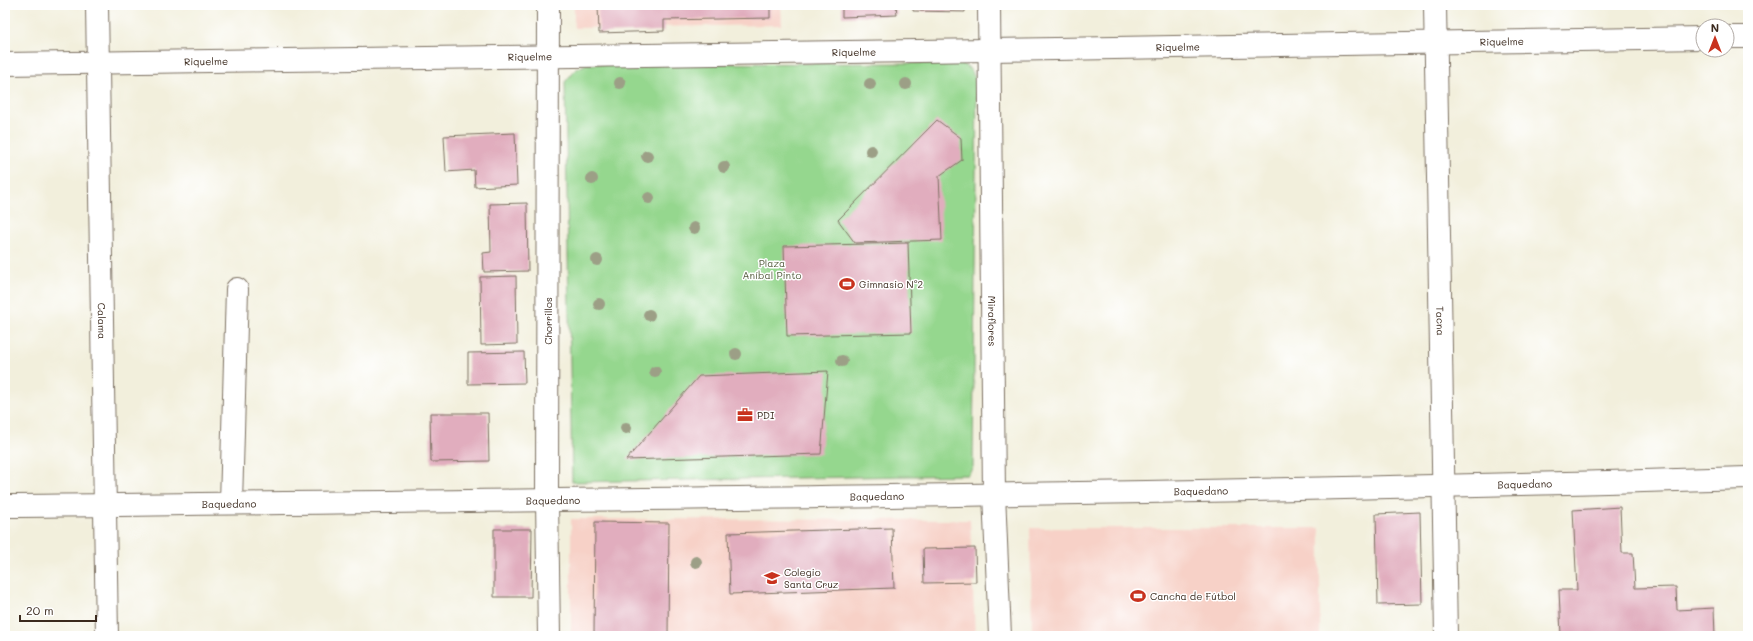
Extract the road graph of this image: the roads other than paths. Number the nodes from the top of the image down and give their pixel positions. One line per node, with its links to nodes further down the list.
1 (97, 5): 11 (street, Calama)
2 (548, 5): 10 (street, Chorrillos)
3 (989, 5): 9 (street, Miraflores)
4 (1435, 5): 8 (street, Tacna)
5 (1735, 37): 6 (street)
6 (1748, 37)
7 (1695, 38): 8 (street, Riquelme)
8 (1436, 43): 9 (street, Riquelme); 15 (street, Tacna)
9 (989, 50): 10 (street, Riquelme); 16 (street, Miraflores)
10 (549, 56): 11 (street, Riquelme); 17 (street, Chorrillos)
11 (98, 63): 12 (street, Riquelme); 19 (street, Calama)
12 (5, 64)
13 (237, 289): 18 (street)
14 (1748, 478): 15 (street, Baquedano)
15 (1444, 487): 16 (street, Baquedano); 24 (street, Tacna)
16 (994, 494): 17 (street, Baquedano); 23 (street, Miraflores)
17 (547, 500): 18 (street, Baquedano); 22 (street, Chorrillos)
18 (231, 503): 19 (street, Baquedano)
19 (105, 505): 20 (street, Baquedano); 21 (street, Calama)
20 (5, 506)
21 (107, 636)
22 (549, 636)
23 (1000, 636)
24 (1446, 636)

